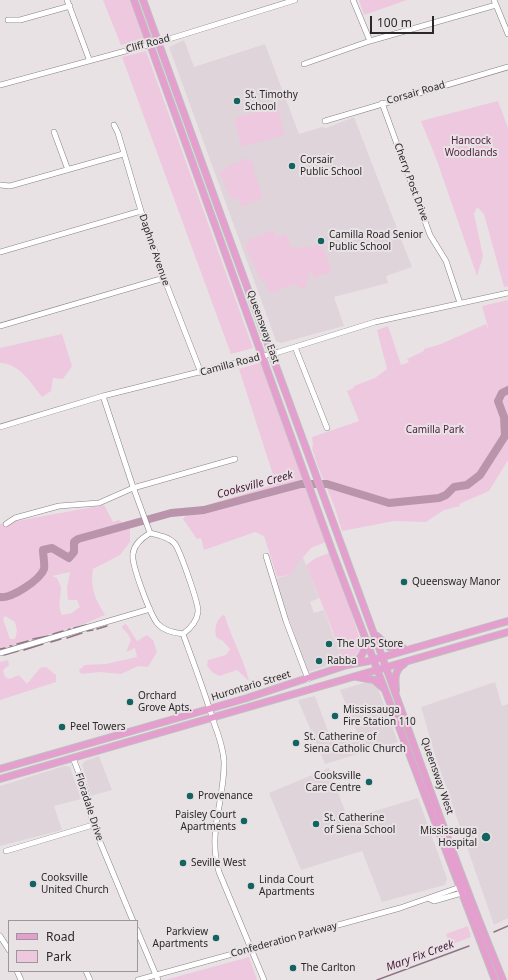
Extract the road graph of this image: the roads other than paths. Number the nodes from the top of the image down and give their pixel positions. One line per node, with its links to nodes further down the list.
1 (67, 0): 7 (street)
2 (134, 0): 12 (main road, Queensway East)
3 (143, 0): 11 (main road, Queensway East)
4 (295, 0): 11 (street, Cliff Road)
5 (353, 0): 10 (street)
6 (495, 3): 9 (street); 10 (street)
7 (70, 6): 8 (street); 13 (street)
8 (8, 20)
9 (508, 34)
10 (370, 41): 14 (street)
11 (158, 42): 12 (street, Cliff Road); 31 (main road, Queensway East)
12 (150, 44): 13 (street, Cliff Road); 32 (main road, Queensway East)
13 (89, 59): 16 (street, Cliff Road)
14 (304, 64)
15 (508, 66): 17 (street, Corsair Road)
16 (0, 85)
17 (382, 103): 18 (street, Corsair Road); 28 (street, Cherry Post Drive)
18 (325, 121)
19 (114, 125): 21 (street, Daphne Avenue)
20 (54, 132): 22 (street)
21 (123, 154): 22 (street); 24 (street, Daphne Avenue)
22 (68, 170): 23 (street)
23 (0, 185)
24 (141, 211): 25 (street); 26 (street, Daphne Avenue)
25 (0, 252)
26 (164, 278): 29 (street); 33 (street, Daphne Avenue)
27 (508, 293): 28 (street, Camilla Road)
28 (460, 303): 30 (street, Camilla Road)
29 (1, 323)
30 (295, 347): 31 (street, Camilla Road); 36 (street)
31 (270, 354): 32 (street, Camilla Road); 45 (main road, Queensway East)
32 (263, 356): 33 (street, Camilla Road); 44 (main road, Queensway East)
33 (201, 373): 34 (street, Camilla Road)
34 (103, 396): 35 (street, Camilla Road); 38 (street)
35 (0, 427)
36 (327, 428)
37 (235, 458): 38 (street)
38 (134, 488): 39 (street); 40 (street)
39 (6, 524)
40 (149, 531): 42 (street); 47 (street)
41 (266, 556): 57 (street)
42 (150, 609): 47 (street); 49 (street)
43 (508, 621): 48 (main road, Hurontario Street)
44 (360, 622): 51 (main road, Queensway East); 53 (main road)
45 (372, 630): 48 (main road); 50 (main road, Queensway East)
46 (508, 632): 52 (main road, Hurontario Street)
47 (183, 634): 60 (street)
48 (414, 647): 50 (main road, Hurontario Street)
49 (0, 653)
50 (382, 657): 51 (main road, Hurontario Street); 54 (main road, Queensway East)
51 (374, 659): 53 (main road, Hurontario Street); 55 (main road, Queensway East)
52 (410, 661): 54 (main road, Hurontario Street); 59 (main road)
53 (347, 665): 57 (main road, Hurontario Street)
54 (386, 668): 55 (main road, Hurontario Street); 59 (main road, Queensway West)
55 (378, 670): 56 (main road, Hurontario Street); 58 (main road, Queensway West)
56 (353, 677): 58 (main road); 61 (main road, Hurontario Street)
57 (308, 679): 60 (main road, Hurontario Street)
58 (386, 692): 68 (main road, Queensway West)
59 (396, 695): 67 (main road, Queensway West)
60 (210, 708): 61 (street); 63 (main road, Hurontario Street)
61 (213, 718): 62 (main road, Hurontario Street); 73 (street)
62 (73, 758): 64 (main road, Hurontario Street); 65 (street, Floradale Drive)
63 (0, 769)
64 (0, 779)
65 (93, 825): 66 (street); 69 (street, Floradale Drive)
66 (6, 851)
67 (467, 888): 68 (street, Confederation Parkway); 78 (main road, Queensway West)
68 (460, 890): 73 (street, Confederation Parkway); 77 (main road, Queensway West)
69 (133, 920)
70 (138, 932): 74 (street)
71 (0, 936): 72 (street)
72 (8, 948)
73 (252, 950): 74 (street, Confederation Parkway); 76 (street)
74 (157, 978): 75 (street, Confederation Parkway)
75 (138, 980)
76 (264, 980)
77 (495, 980)
78 (503, 980)

